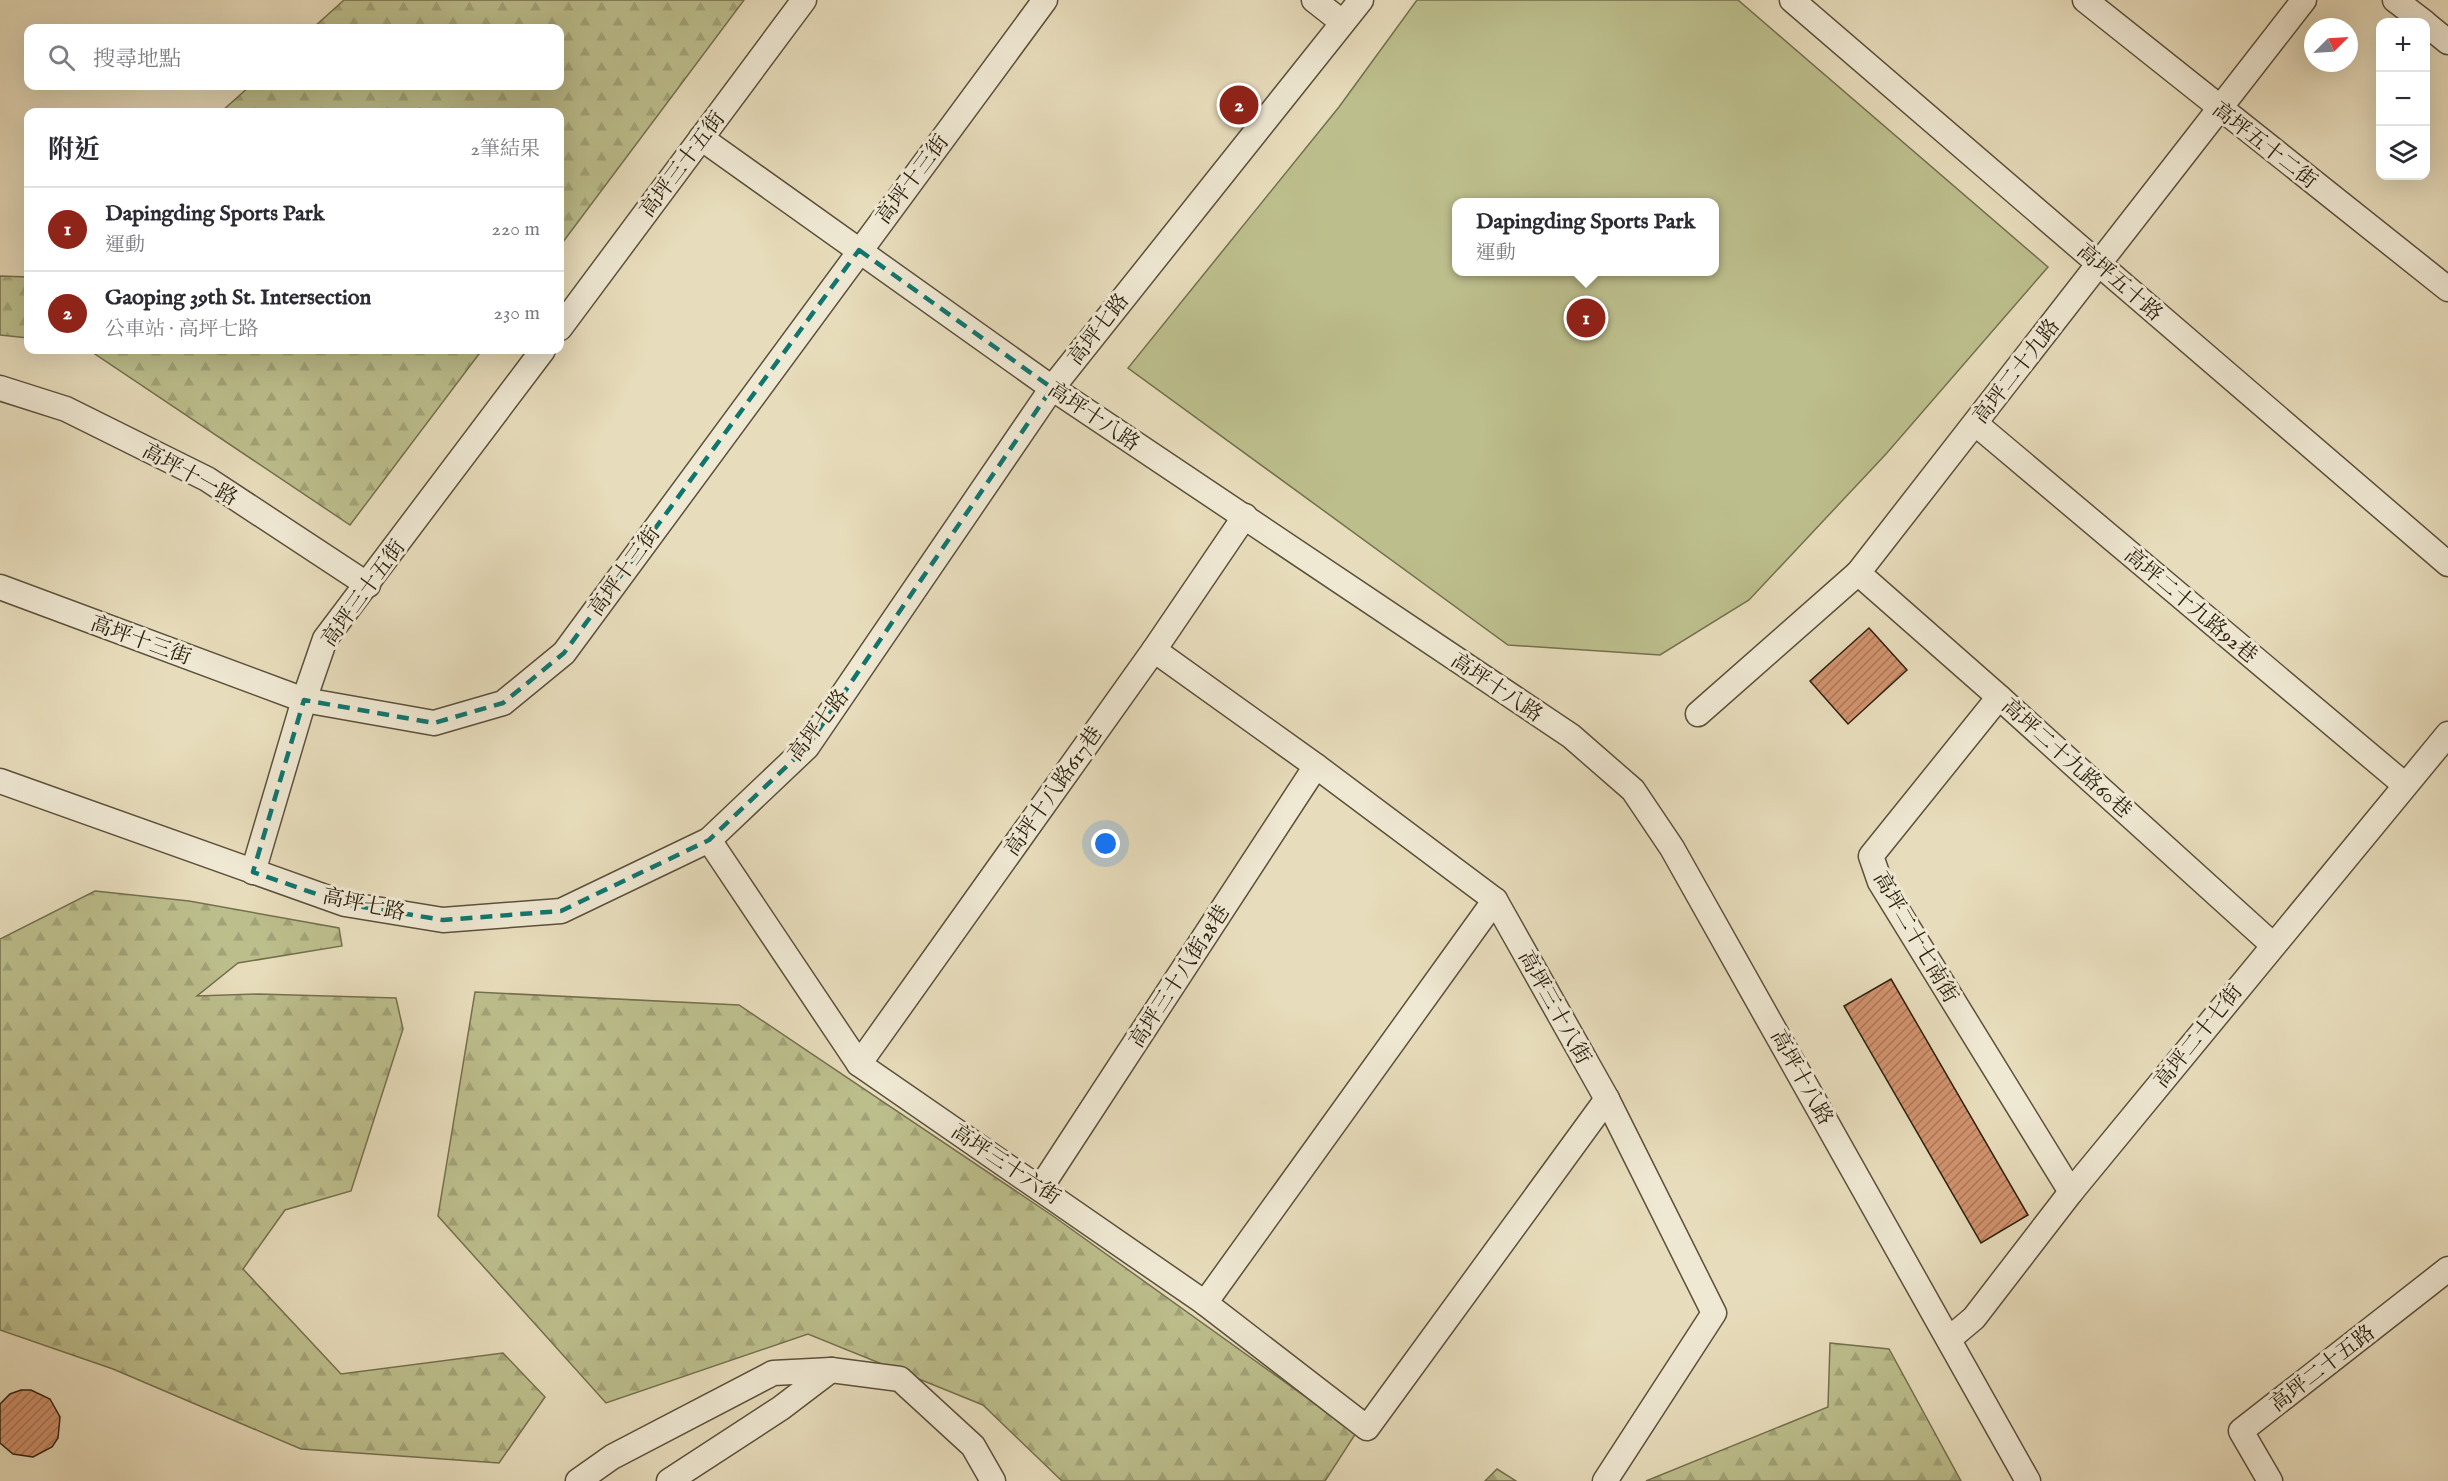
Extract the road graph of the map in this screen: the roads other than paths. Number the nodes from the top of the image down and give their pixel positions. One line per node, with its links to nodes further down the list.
1 (804, 0): 14 (street, 高坪三十五街)
2 (1045, 0): 15 (street, 高坪十三街)
3 (1314, 0): 10 (street)
4 (1361, 0): 10 (street, 高坪七路)
5 (1792, 0): 16 (street, 高坪五十路)
6 (2085, 0): 13 (street, 高坪五十二街)
7 (2304, 0): 13 (street, 高坪二十九路)
8 (2395, 0): 9 (street)
9 (2418, 18)
10 (1342, 22): 21 (street, 高坪七路)
11 (2430, 27): 12 (street)
12 (2448, 42)
13 (2219, 109): 16 (street, 高坪二十九路); 17 (street, 高坪五十二街)
14 (701, 138): 15 (street, 高坪十八路); 18 (street, 高坪三十五街)
15 (860, 250): 21 (street, 高坪十八路); 30 (street, 高坪十三街)
16 (2099, 264): 22 (street, 高坪二十九路); 24 (street, 高坪五十路)
17 (2448, 289)
18 (564, 323)
19 (540, 354): 26 (street, 高坪三十五街)
20 (0, 388): 26 (street, 高坪十一路)
21 (1052, 388): 23 (street, 高坪十八路); 36 (street, 高坪七路)
22 (1976, 424): 25 (street, 高坪二十九路); 35 (street, 高坪二十九路92巷)
23 (1245, 516): 28 (street, 高坪十八路617巷); 46 (street, 高坪十八路)
24 (2448, 564)
25 (1858, 573): 29 (street, 高坪二十九路60巷); 31 (street, 高坪二十九路)
26 (368, 585): 30 (street, 高坪三十五街)
27 (0, 587): 30 (street, 高坪十三街)
28 (1154, 650): 33 (street, 高坪三十八街); 40 (street, 高坪十八路617巷)
29 (1999, 697): 39 (street, 高坪二十九路60巷); 43 (street, 高坪二十七南街)
30 (304, 700): 37 (street, 高坪三十五街)
31 (1698, 714)
32 (2448, 734): 35 (street, 高坪二十七街)
33 (1316, 765): 38 (street, 高坪三十八街); 42 (street, 高坪三十八街28巷)
34 (0, 781): 37 (street, 高坪七路)
35 (2405, 785): 39 (street, 高坪二十七街)
36 (709, 840): 37 (street, 高坪七路); 40 (street, 高坪三十六街)
37 (253, 872)
38 (1495, 900): 41 (street, 高坪三十八街); 45 (street)
39 (2273, 945): 43 (street, 高坪二十七街)
40 (859, 1064): 42 (street, 高坪三十六街)
41 (1607, 1099): 45 (street, 高坪三十六街); 51 (street, 高坪三十八街)
42 (1041, 1187): 45 (street, 高坪三十六街)
43 (2070, 1192): 46 (street, 高坪二十七街)
44 (2448, 1269): 53 (street, 高坪二十五路)
45 (1205, 1303)
46 (1949, 1339): 52 (street, 高坪十八路)
47 (831, 1370): 48 (street); 49 (street); 50 (street)
48 (578, 1481)
49 (669, 1481)
50 (993, 1481)
51 (1605, 1481)
52 (2028, 1481)
53 (2270, 1481)

